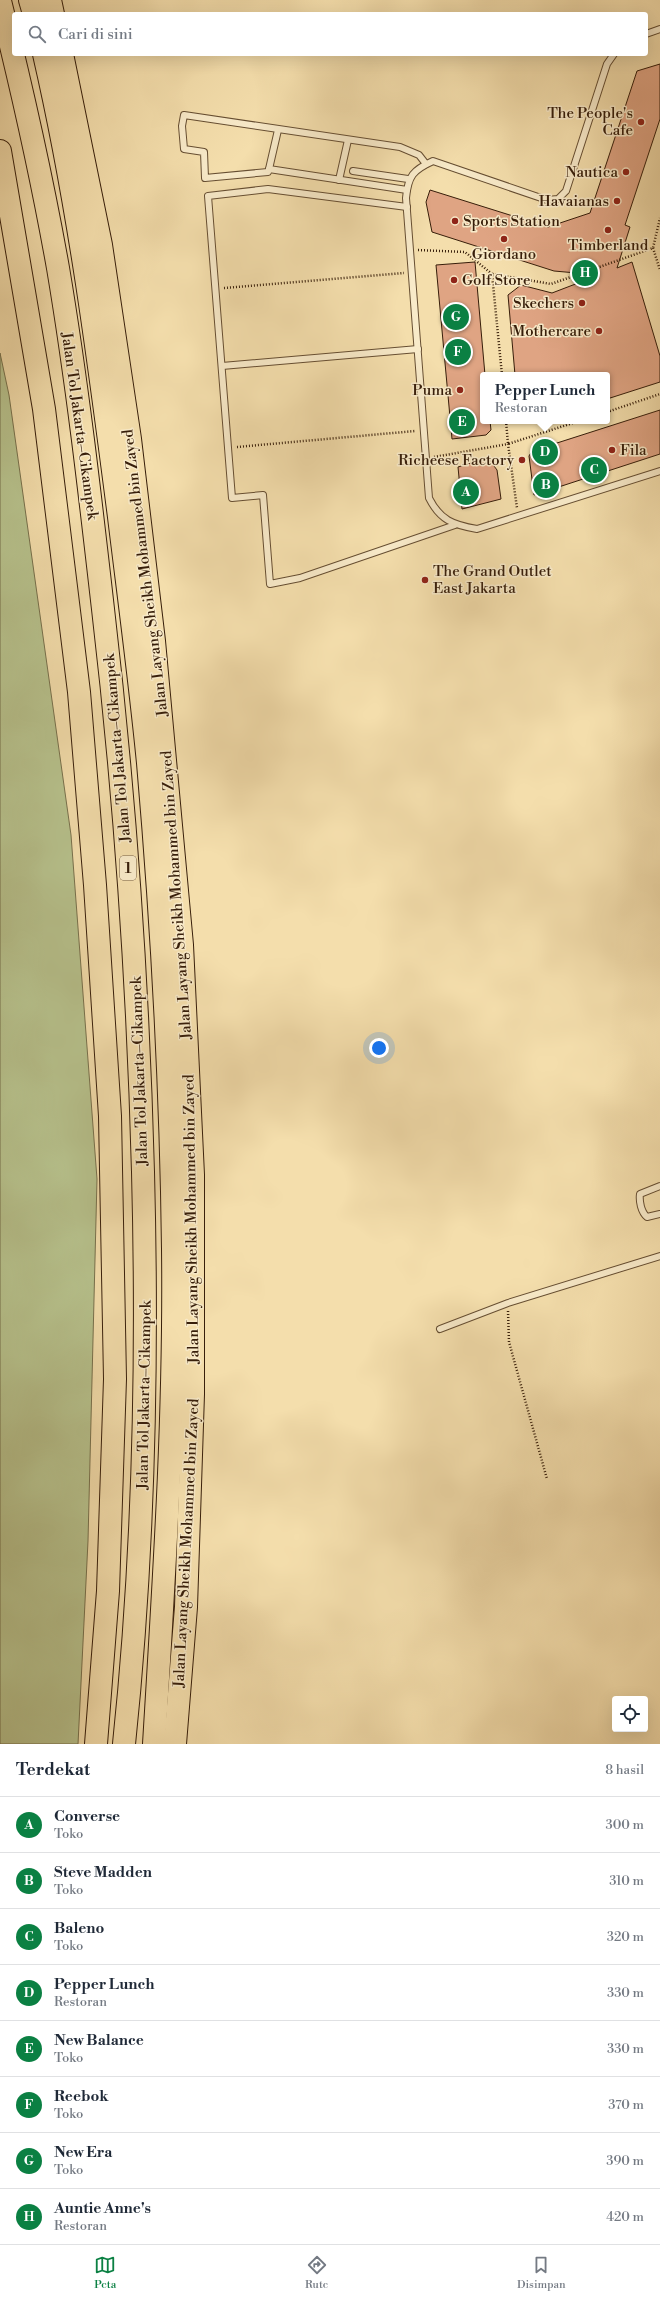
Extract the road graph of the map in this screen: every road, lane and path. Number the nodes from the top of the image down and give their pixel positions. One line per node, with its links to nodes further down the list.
1 (30, 0): 4 (highway)
2 (50, 0): 5 (highway)
3 (0, 1): 8 (highway, Jalan Tol Jakarta–Cikampek / 1)
4 (33, 12)
5 (53, 12)
6 (660, 29): 7 (lane)
7 (648, 33)
8 (12, 51)
9 (13, 56): 51 (highway, Jalan Tol Jakarta–Cikampek / 1)
10 (44, 56): 52 (highway, Jalan Tol Jakarta–Cikampek / 1)
11 (62, 56): 53 (highway, Jalan Layang Sheikh Mohammed bin Zayed)
12 (613, 56): 16 (lane)
13 (278, 130): 14 (lane); 17 (lane); 17 (lane)
14 (348, 140): 16 (lane); 20 (lane)
15 (0, 151): 50 (highway)
16 (426, 164): 19 (lane)
17 (269, 169): 20 (lane)
18 (353, 171): 19 (lane)
19 (408, 179): 21 (lane)
20 (339, 180): 21 (lane)
21 (407, 190): 22 (lane)
22 (407, 207): 25 (lane); 29 (lane)
23 (660, 218): 24 (path)
24 (653, 248): 26 (path); 28 (path)
25 (410, 249): 27 (lane); 28 (path)
26 (660, 270)
27 (412, 272): 29 (path); 30 (lane)
28 (492, 274): 32 (path)
29 (216, 289): 31 (lane)
30 (418, 349): 31 (lane); 37 (lane)
31 (222, 366): 39 (lane)
32 (502, 372)
33 (660, 394): 34 (path)
34 (610, 411)
35 (506, 424): 38 (path)
36 (570, 424): 38 (path)
37 (424, 431): 39 (path); 40 (lane)
38 (508, 444): 40 (path); 42 (path)
39 (228, 447): 43 (lane)
40 (426, 458): 43 (lane)
41 (660, 471): 42 (lane)
42 (518, 516): 43 (lane)
43 (455, 525)
44 (660, 1186): 45 (lane)
45 (660, 1214)
46 (660, 1256): 47 (lane)
47 (508, 1303): 48 (lane); 49 (path)
48 (440, 1329)
49 (547, 1479)
50 (96, 1744)
51 (124, 1744)
52 (154, 1744)
53 (175, 1744)

